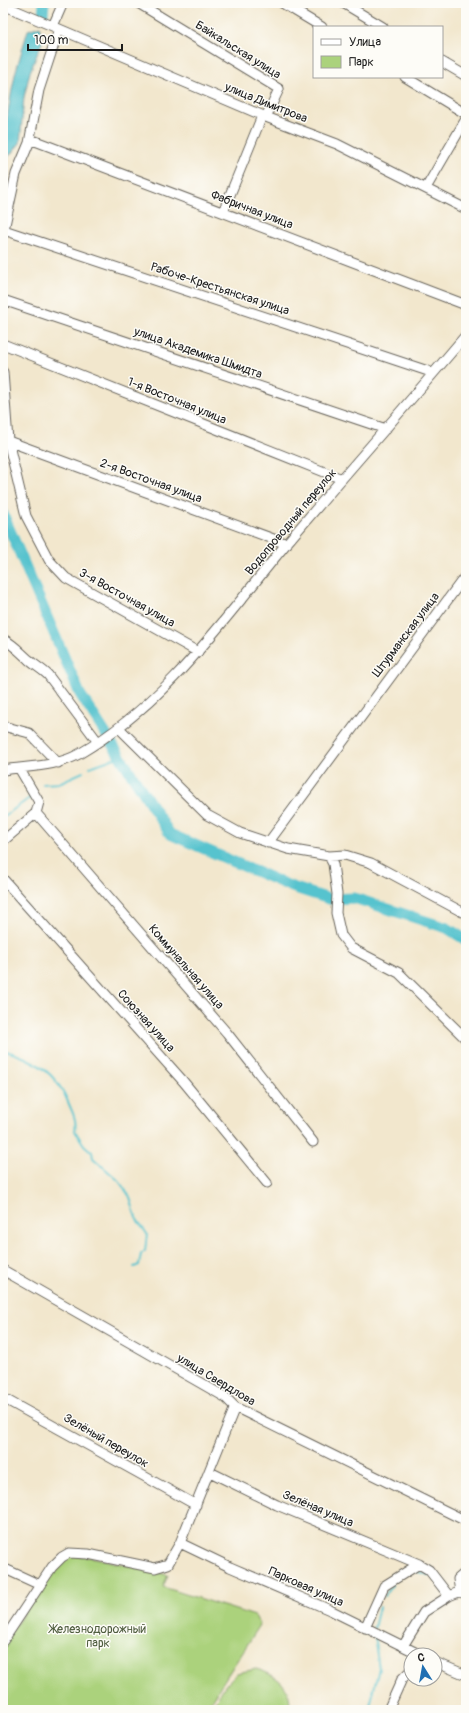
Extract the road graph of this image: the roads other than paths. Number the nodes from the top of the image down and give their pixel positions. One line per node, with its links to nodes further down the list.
1 (63, 3): 8 (street)
2 (138, 3): 13 (street, Байкальская улица)
3 (282, 3): 6 (street)
4 (343, 3): 7 (street)
5 (4, 9): 8 (street, улица Димитрова)
6 (320, 26)
7 (381, 26)
8 (56, 28): 13 (street, улица Димитрова); 15 (street)
9 (443, 63): 10 (street)
10 (466, 76)
11 (407, 78): 12 (street)
12 (466, 114)
13 (264, 116): 16 (street, улица Димитрова); 18 (street)
14 (466, 119): 16 (street)
15 (30, 139): 18 (street, Фабричная улица); 19 (street)
16 (426, 188): 17 (street, улица Димитрова)
17 (466, 209)
18 (223, 212): 21 (street, Фабричная улица)
19 (4, 232): 25 (street, Рабоче-Крестьянская улица)
20 (3, 300): 26 (street, улица Академика Шмидта)
21 (466, 305)
22 (466, 335): 25 (street, Водопроводный переулок)
23 (3, 344): 28 (street, 1-я Восточная улица)
24 (3, 372): 27 (street, 3-я Восточная улица)
25 (430, 373): 26 (street, Водопроводный переулок)
26 (386, 429): 28 (street, Водопроводный переулок)
27 (8, 441): 29 (street, 2-я Восточная улица); 32 (street, 3-я Восточная улица)
28 (342, 479): 29 (street, Водопроводный переулок)
29 (287, 544): 32 (street, Водопроводный переулок)
30 (466, 575): 41 (street, Штурманская улица)
31 (3, 639): 35 (street)
32 (198, 652): 34 (street, Водопроводный переулок)
33 (3, 726): 36 (street)
34 (119, 728): 35 (street, Водопроводный переулок); 41 (street)
35 (98, 742): 36 (street, Водопроводный переулок)
36 (58, 763): 37 (street, Водопроводный переулок)
37 (19, 768): 38 (street, Водопроводный переулок); 39 (street)
38 (3, 770)
39 (36, 813): 40 (street); 46 (street, Коммунальная улица)
40 (3, 842)
41 (268, 843): 42 (street)
42 (329, 856): 44 (street); 45 (street)
43 (3, 879): 47 (street, Союзная улица)
44 (466, 914)
45 (466, 1039)
46 (313, 1142)
47 (267, 1183)
48 (3, 1270): 50 (street, улица Свердлова)
49 (3, 1398): 52 (street, Зелёный переулок)
50 (235, 1407): 51 (street); 53 (street, улица Свердлова)
51 (210, 1472): 52 (street); 55 (street, Зелёная улица)
52 (196, 1505): 54 (street)
53 (466, 1521)
54 (180, 1543): 58 (street); 61 (street, Парковая улица)
55 (419, 1564): 60 (street, Зелёная улица); 61 (street)
56 (3, 1568): 58 (street)
57 (466, 1572): 59 (street)
58 (40, 1585): 62 (street)
59 (462, 1590): 60 (street)
60 (449, 1596): 63 (street)
61 (365, 1628): 63 (street, Парковая улица)
62 (3, 1640)
63 (403, 1646)
64 (443, 1665): 65 (street)
65 (466, 1675)
66 (403, 1678): 67 (street)
67 (388, 1710)

